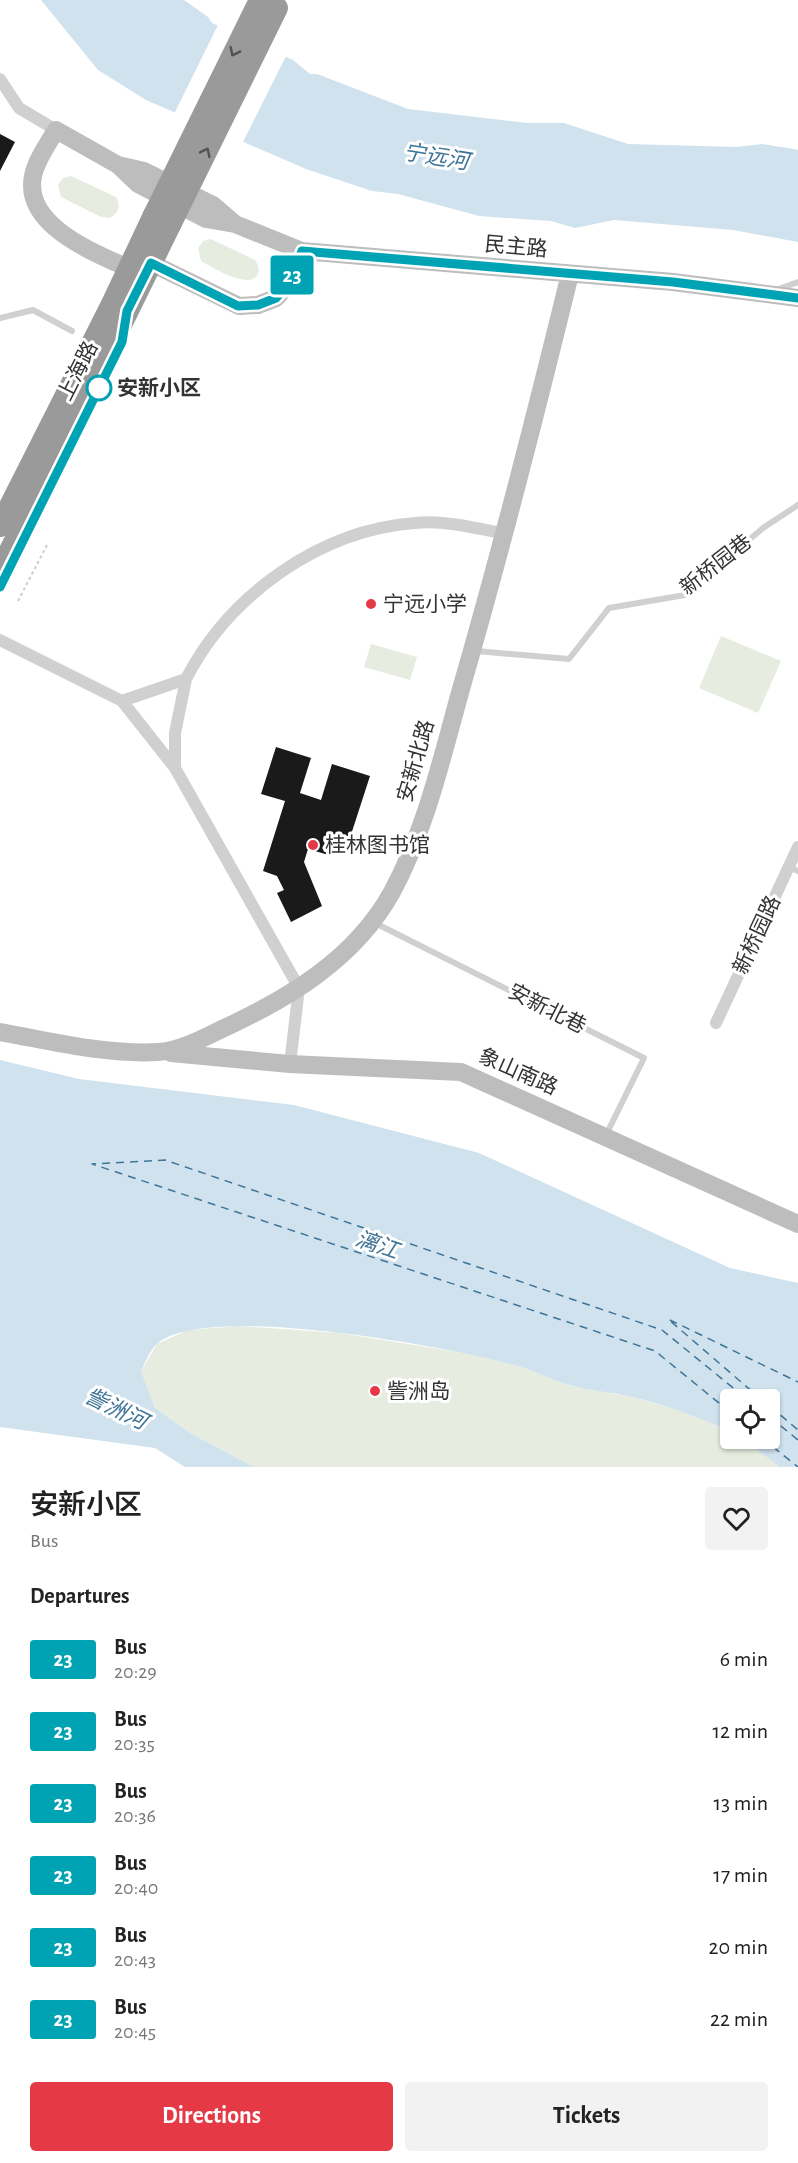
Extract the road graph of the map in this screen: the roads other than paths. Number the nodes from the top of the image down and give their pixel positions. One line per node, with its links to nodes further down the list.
1 (273, 3): 4 (highway, bridge)
2 (0, 79): 3 (street)
3 (56, 130): 5 (street, 民主路); 7 (street)
4 (162, 219): 6 (highway); 7 (highway, 上海路)
5 (302, 251): 6 (street); 8 (street, 民主路)
6 (151, 263): 12 (highway)
7 (128, 268): 12 (highway, 上海路)
8 (570, 274): 10 (street, 民主路); 20 (street, 安新北路)
9 (798, 282): 10 (lane)
10 (764, 294): 11 (street, 民主路)
11 (798, 298)
12 (120, 307): 14 (lane); 19 (highway, 上海路); 21 (highway, 上海路)
13 (0, 318): 15 (lane)
14 (91, 327)
15 (72, 331)
16 (49, 410): 18 (lane)
17 (798, 505): 23 (lane, 新桥园巷)
18 (0, 509)
19 (0, 526)
20 (506, 534): 23 (street, 安新北路); 24 (street)
21 (3, 573)
22 (0, 641): 25 (street)
23 (472, 651): 29 (street, 安新北路)
24 (186, 679): 25 (street); 26 (street)
25 (122, 701): 26 (street)
26 (176, 768): 30 (street)
27 (798, 847): 28 (street, 新桥园路)
28 (793, 869): 31 (street, 新桥园路)
29 (373, 921): 30 (street, 安新北路); 35 (lane, 安新北巷)
30 (299, 988): 33 (street, 安新北路); 34 (street)
31 (716, 1023)
32 (0, 1032): 33 (street, 安新北路)
33 (160, 1052): 34 (street, 象山南路)
34 (290, 1064): 35 (street, 象山南路)
35 (605, 1136): 36 (street, 象山南路)
36 (798, 1224)

